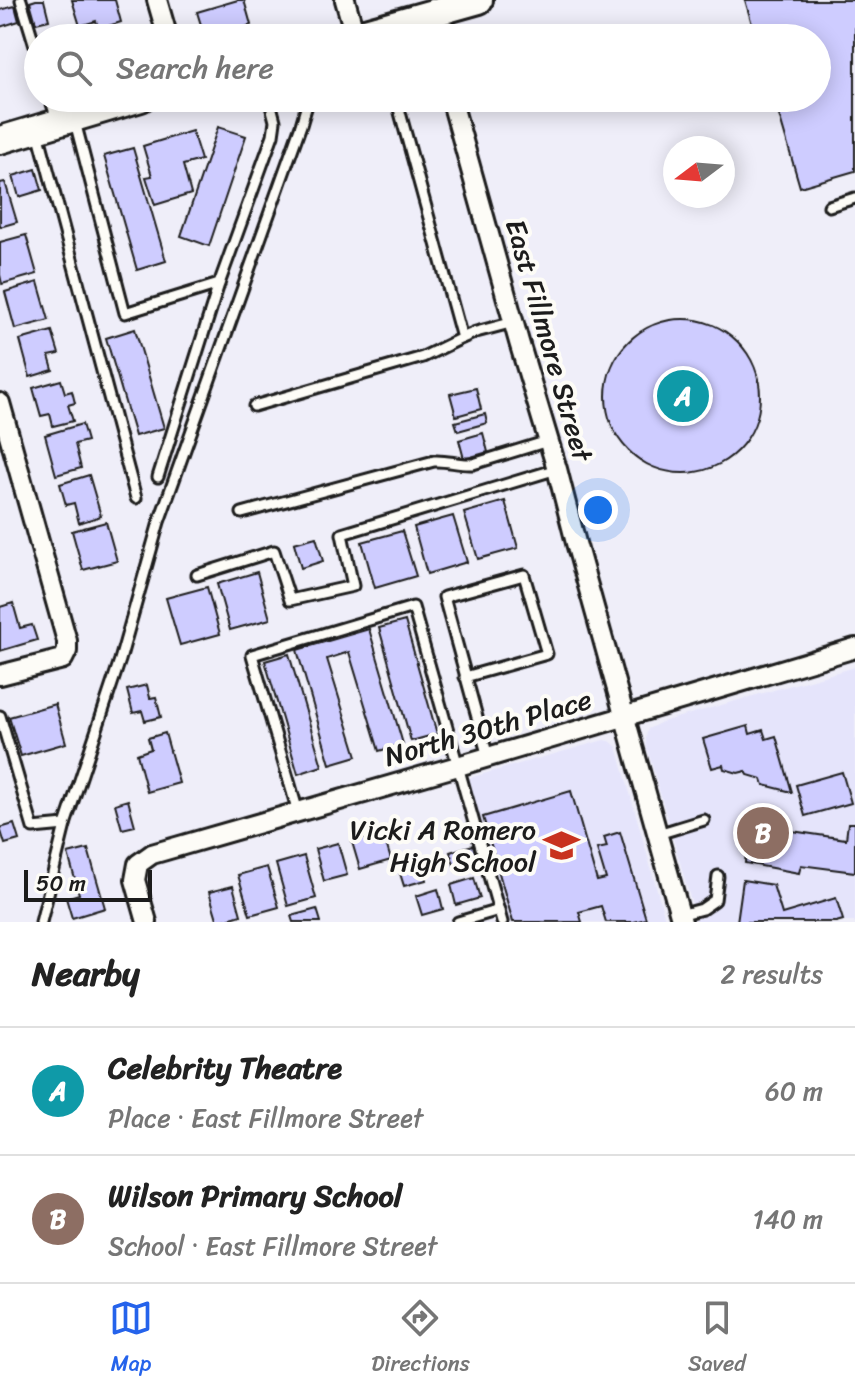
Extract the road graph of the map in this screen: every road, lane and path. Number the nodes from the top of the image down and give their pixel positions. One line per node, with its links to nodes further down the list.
1 (21, 0): 5 (lane)
2 (157, 0): 6 (street)
3 (345, 0): 7 (street)
4 (479, 0): 8 (main road)
5 (28, 24)
6 (164, 24)
7 (348, 24)
8 (435, 24)
9 (78, 112): 14 (main road)
10 (273, 112): 18 (lane)
11 (305, 112): 38 (lane)
12 (400, 112): 20 (lane)
13 (455, 112): 19 (street, East Fillmore Street)
14 (55, 117): 15 (main road); 18 (lane); 26 (lane)
15 (0, 140)
16 (855, 198): 17 (lane)
17 (829, 206)
18 (219, 284): 25 (lane)
19 (514, 322): 20 (lane); 23 (street, East Fillmore Street)
20 (462, 338): 22 (lane)
21 (0, 403): 30 (street)
22 (254, 406)
23 (548, 441): 24 (street, East Fillmore Street); 27 (lane)
24 (557, 469): 28 (lane); 33 (street, East Fillmore Street)
25 (158, 477)
26 (136, 498)
27 (242, 513)
28 (197, 575)
29 (855, 648): 33 (street, North 30th Place)
30 (0, 675)
31 (465, 677): 31 (lane); 34 (lane)
32 (0, 716): 38 (lane)
33 (624, 716): 34 (street, North 30th Place); 39 (street, East Fillmore Street)
34 (488, 757): 35 (street, North 30th Place)
35 (458, 766): 36 (street, North 30th Place); 36 (lane); 41 (lane)
36 (298, 812): 44 (street, North 30th Place)
37 (704, 820): 39 (lane)
38 (65, 825): 43 (lane)
39 (658, 834): 42 (street, East Fillmore Street)
40 (718, 876): 42 (lane)
41 (499, 910): 45 (lane); 46 (lane)
42 (681, 918)
43 (41, 922)
44 (147, 922)
45 (458, 922)
46 (502, 922)

